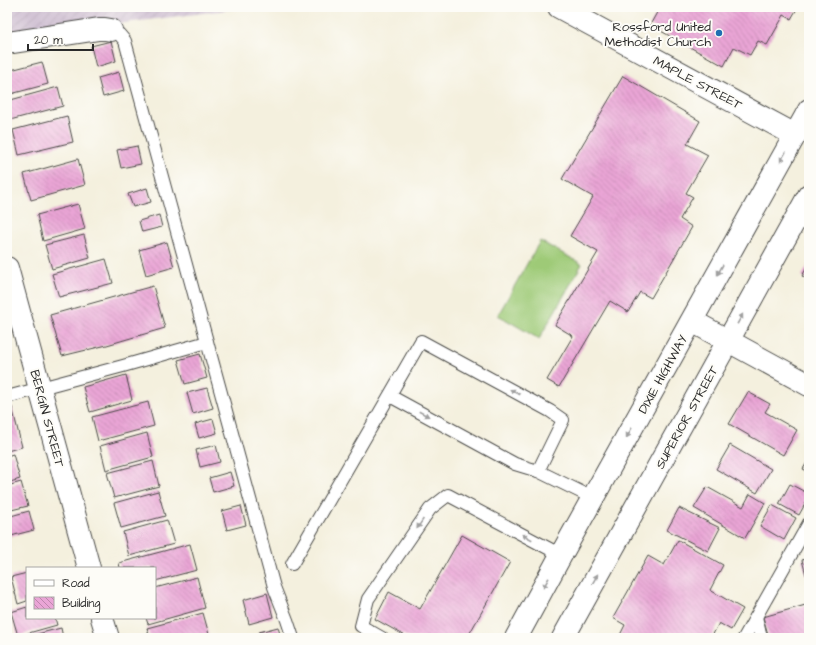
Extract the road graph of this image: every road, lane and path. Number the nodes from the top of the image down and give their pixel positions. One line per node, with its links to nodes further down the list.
1 (559, 7): 5 (main road, MAPLE STREET)
2 (111, 30): 3 (main road); 10 (lane)
3 (7, 43)
4 (809, 110): 5 (main road, DIXIE HIGHWAY)
5 (795, 135): 8 (main road, DIXIE HIGHWAY, one-way to 8)
6 (809, 195): 9 (main road, SUPERIOR STREET, one-way to 6)
7 (7, 268): 12 (main road, BERGIN STREET)
8 (692, 321): 9 (main road); 16 (main road, DIXIE HIGHWAY, one-way to 16)
9 (728, 341): 11 (main road); 27 (main road, SUPERIOR STREET, one-way to 9)
10 (207, 342): 12 (lane); 24 (lane)
11 (809, 385)
12 (40, 388): 14 (lane); 20 (main road, BERGIN STREET)
13 (390, 396): 15 (lane, one-way to 15); 15 (lane, one-way to 13); 19 (lane)
14 (7, 397)
15 (538, 471): 16 (lane)
16 (593, 498): 18 (main road, DIXIE HIGHWAY)
17 (809, 523): 21 (lane)
18 (561, 555): 25 (lane, one-way to 25); 26 (main road, DIXIE HIGHWAY, one-way to 26)
19 (292, 564)
20 (89, 567)
21 (756, 617): 28 (lane); 29 (lane)
22 (102, 619): 23 (main road)
23 (108, 638)
24 (293, 638)
25 (382, 638)
26 (516, 638)
27 (563, 638)
28 (744, 638)
29 (761, 638)

